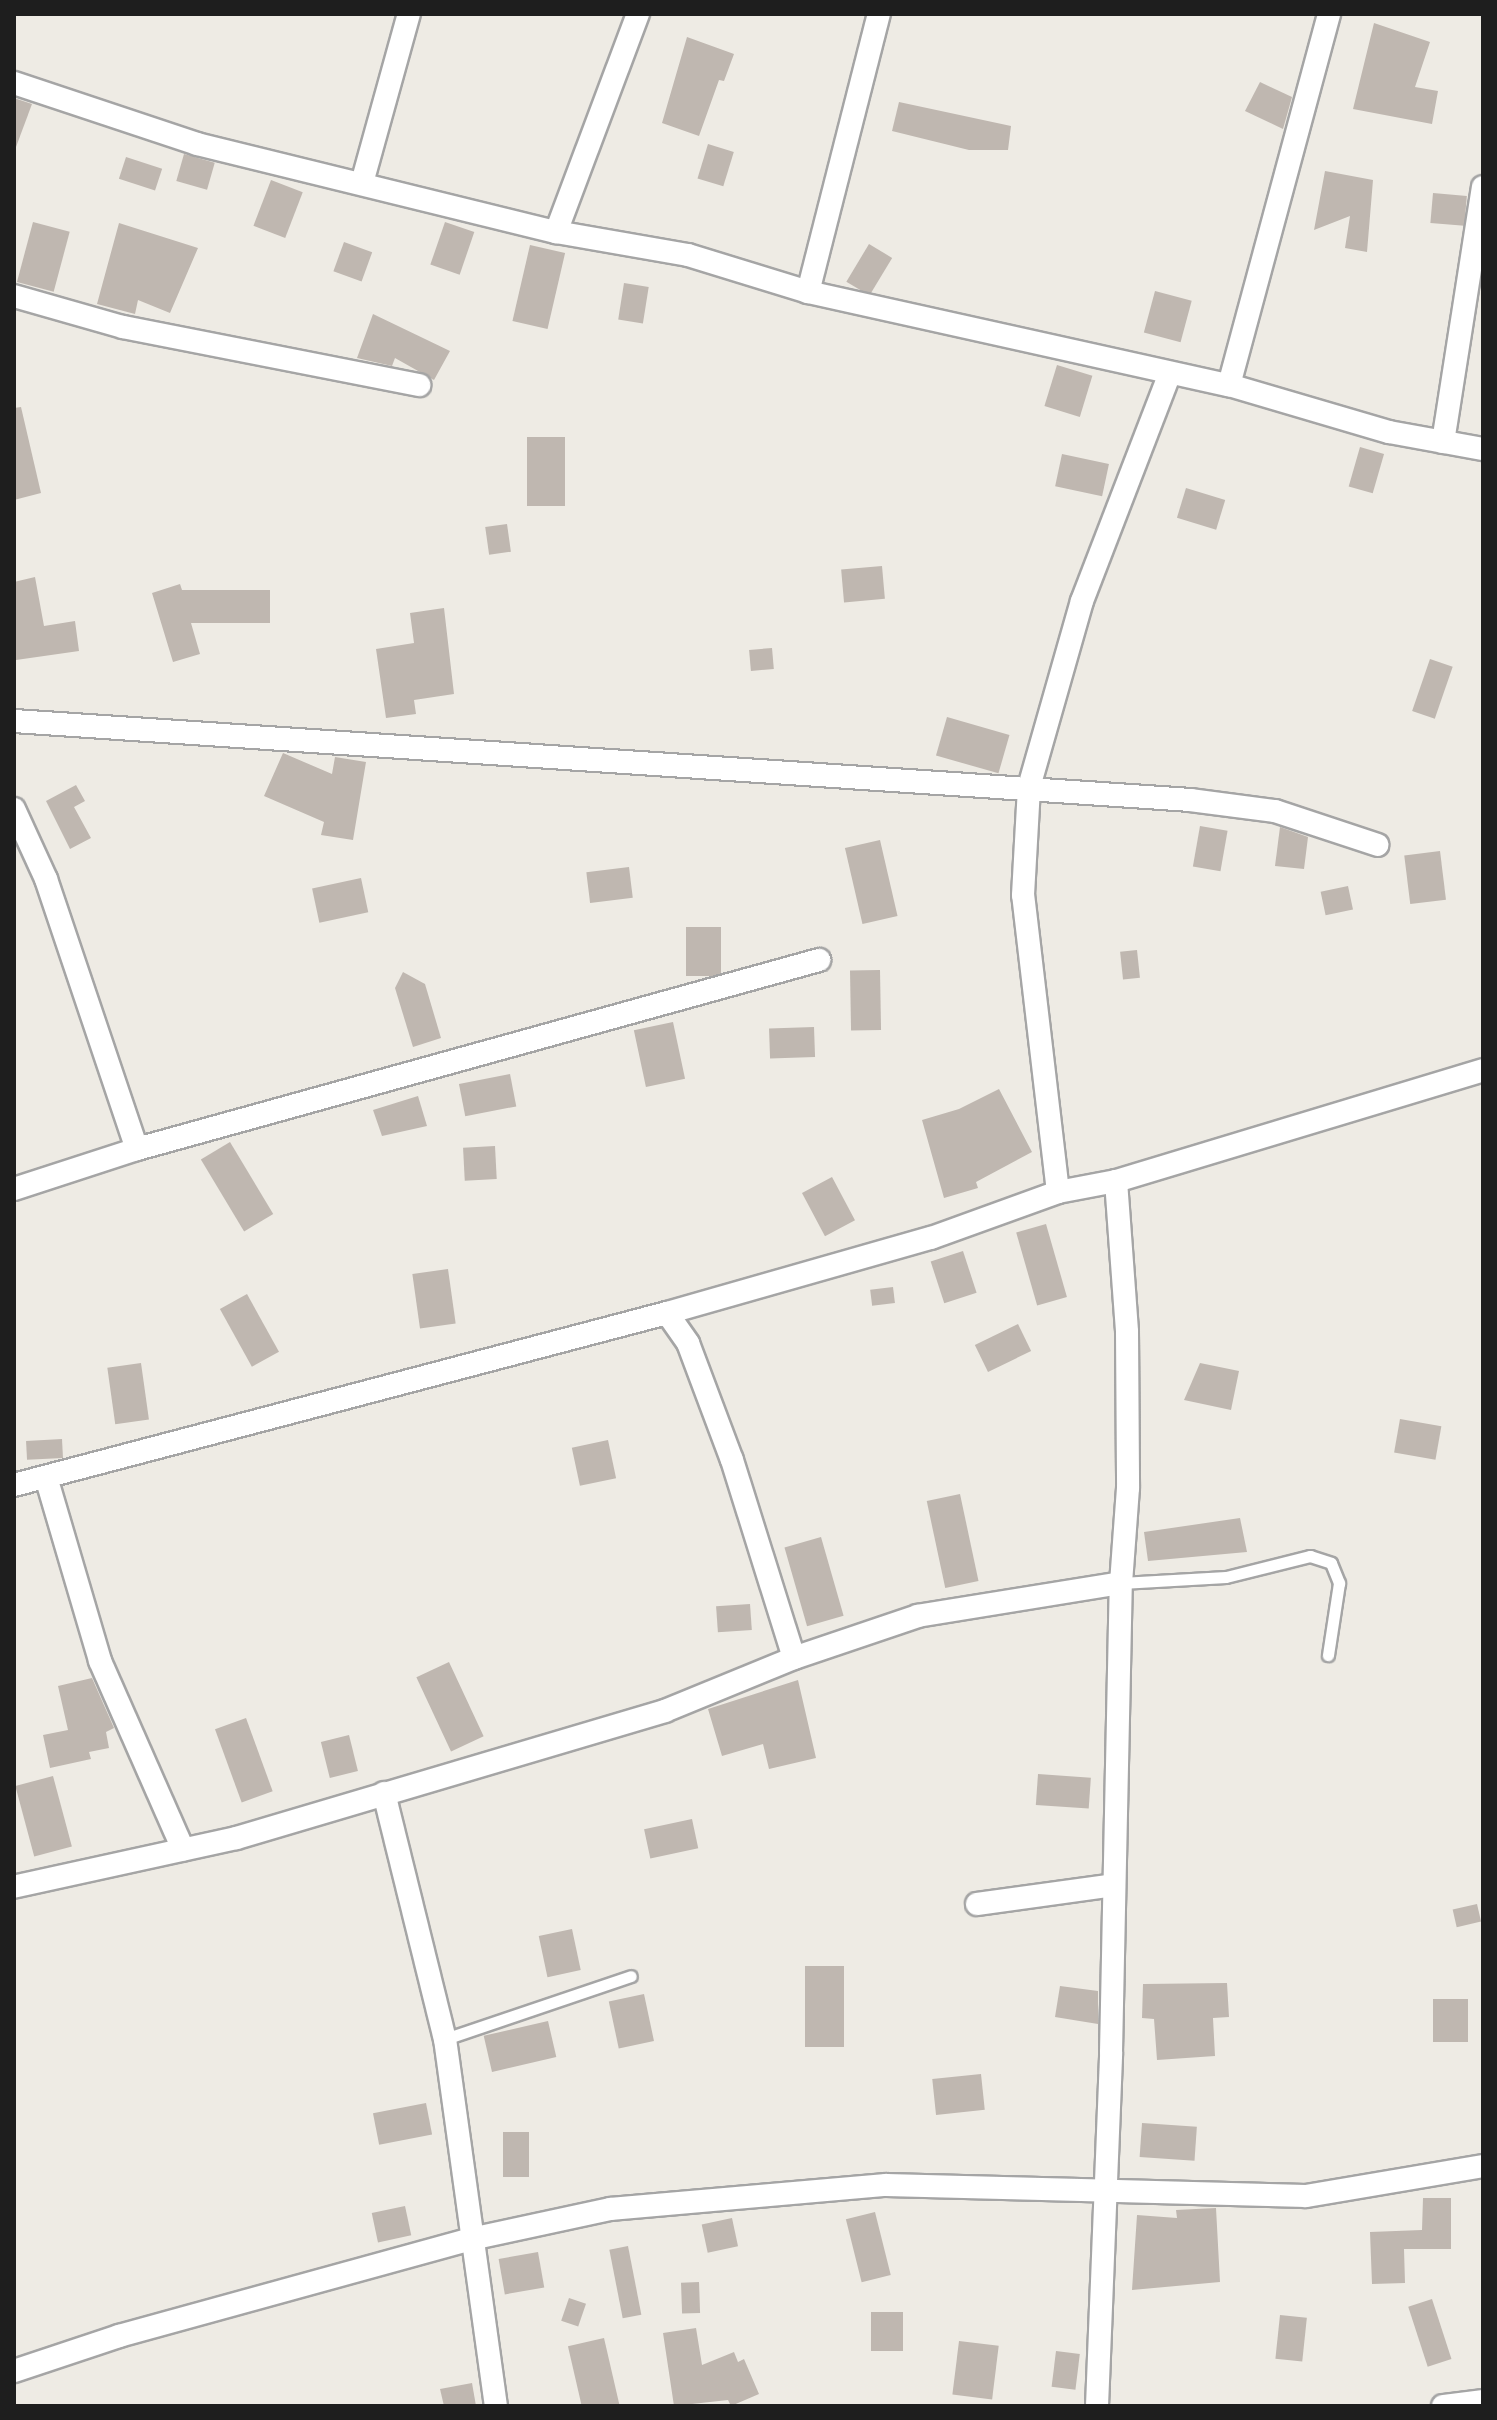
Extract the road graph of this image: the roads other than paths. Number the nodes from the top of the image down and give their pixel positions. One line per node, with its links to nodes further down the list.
1 (409, 14): 6 (street)
2 (638, 14): 8 (street)
3 (879, 14): 9 (street)
4 (1329, 14): 13 (street)
5 (14, 83): 6 (street)
6 (362, 183): 8 (street)
7 (1483, 187): 14 (street)
8 (556, 232): 9 (street)
9 (808, 292): 11 (street)
10 (14, 296): 12 (street)
11 (1170, 373): 13 (street); 17 (street)
12 (419, 385)
13 (1229, 385): 14 (street)
14 (1443, 442): 15 (street)
15 (1483, 449)
16 (174, 732): 17 (street)
17 (1029, 787): 19 (street); 25 (street)
18 (14, 809): 22 (street)
19 (1378, 845)
20 (819, 960): 22 (street)
21 (1483, 1070): 23 (street)
22 (137, 1149): 24 (street)
23 (1116, 1181): 25 (street); 29 (street)
24 (14, 1189)
25 (1058, 1192): 26 (street)
26 (667, 1313): 27 (street); 31 (street)
27 (46, 1477): 28 (street); 33 (street)
28 (14, 1485)
29 (1121, 1583): 30 (lane); 31 (street); 34 (street)
30 (1328, 1655)
31 (794, 1658): 32 (street)
32 (384, 1793): 33 (street); 38 (street)
33 (183, 1849): 35 (street)
34 (1114, 1885): 36 (street); 40 (street)
35 (14, 1887)
36 (977, 1904)
37 (631, 1976): 38 (lane)
38 (445, 2039): 41 (street)
39 (1483, 2166): 40 (street)
40 (1105, 2189): 41 (street); 45 (street)
41 (476, 2238): 42 (street); 44 (street)
42 (14, 2371)
43 (1483, 2401): 46 (street)
44 (496, 2406)
45 (1097, 2406)
46 (1443, 2406)

